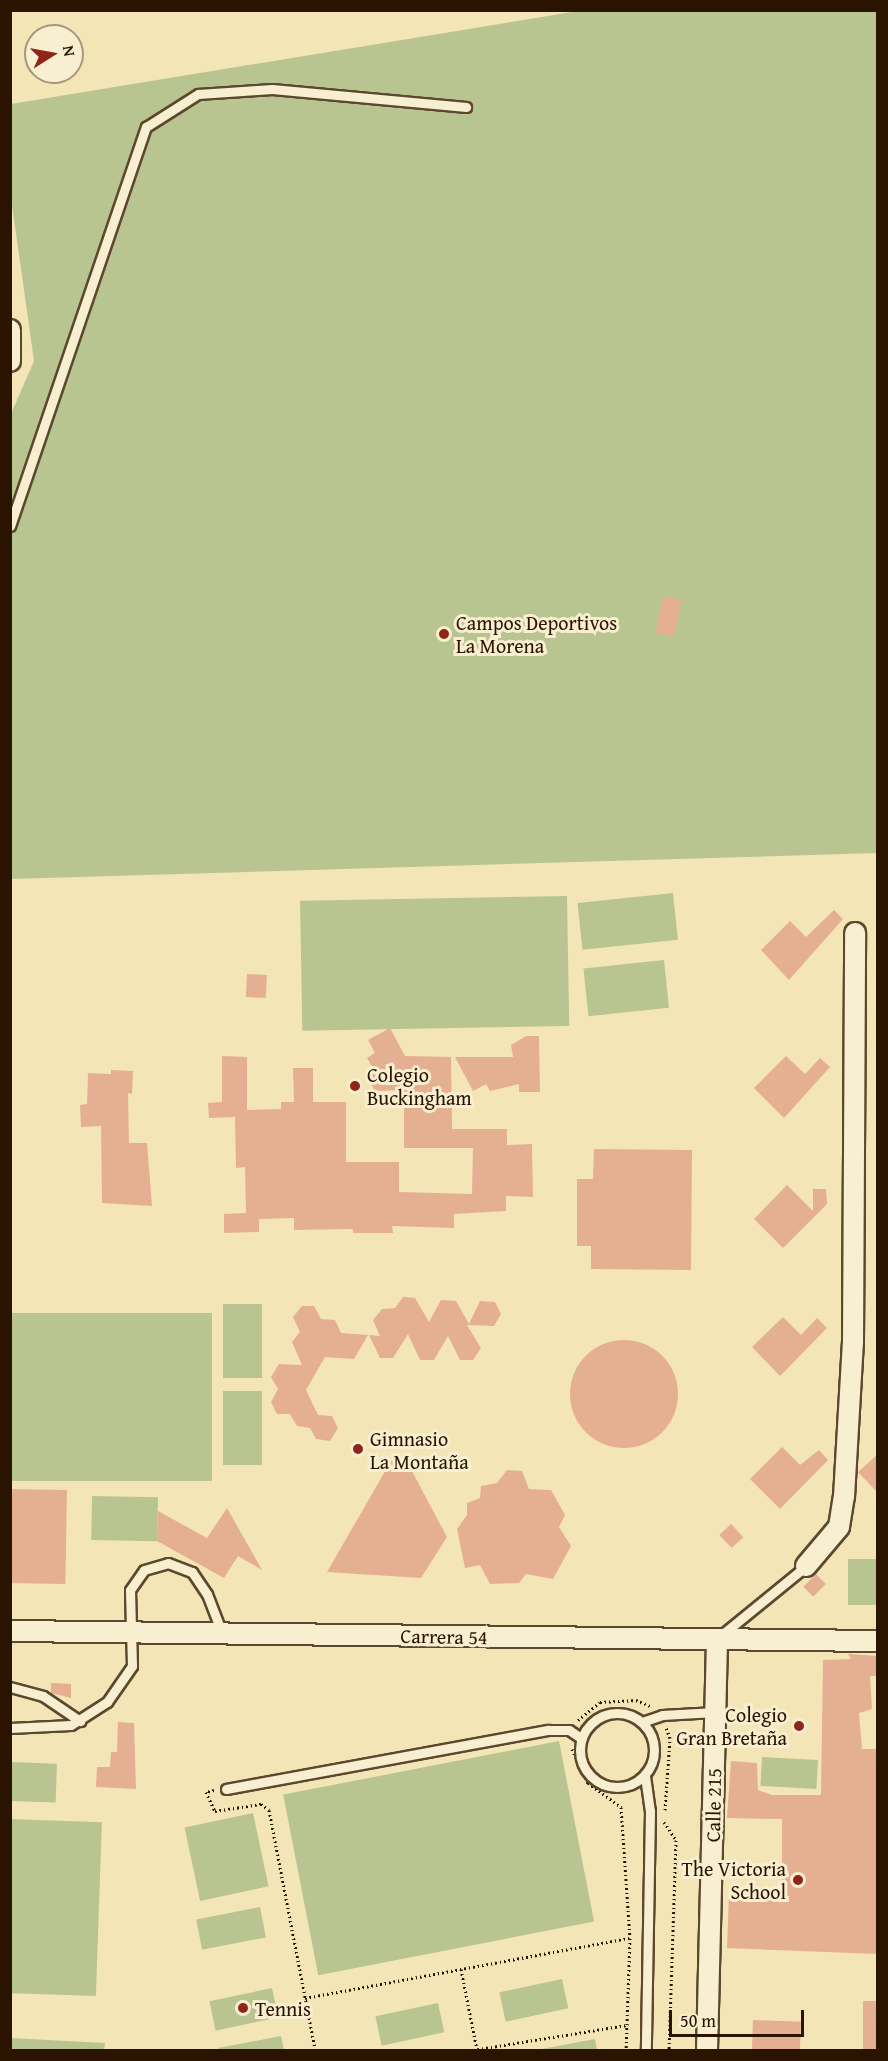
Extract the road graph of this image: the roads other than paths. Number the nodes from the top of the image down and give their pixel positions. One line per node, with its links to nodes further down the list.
1 (466, 107): 4 (lane)
2 (10, 330): 3 (street)
3 (10, 361)
4 (10, 526)
5 (855, 933): 6 (street)
6 (806, 1566): 10 (lane)
7 (10, 1631): 8 (street, Carrera 54)
8 (130, 1633): 9 (street, Carrera 54); 9 (lane); 14 (lane)
9 (222, 1633): 10 (street, Carrera 54)
10 (717, 1639): 11 (street, Carrera 54); 13 (street, Calle 215)
11 (878, 1641)
12 (10, 1687): 14 (lane)
13 (715, 1712): 15 (lane); 21 (street, Calle 215)
14 (80, 1721): 16 (lane)
15 (642, 1722): 17 (lane); 18 (lane)
16 (10, 1728)
17 (581, 1738): 18 (lane); 19 (lane)
18 (645, 1776): 20 (lane)
19 (226, 1788)
20 (646, 2050)
21 (707, 2050)

